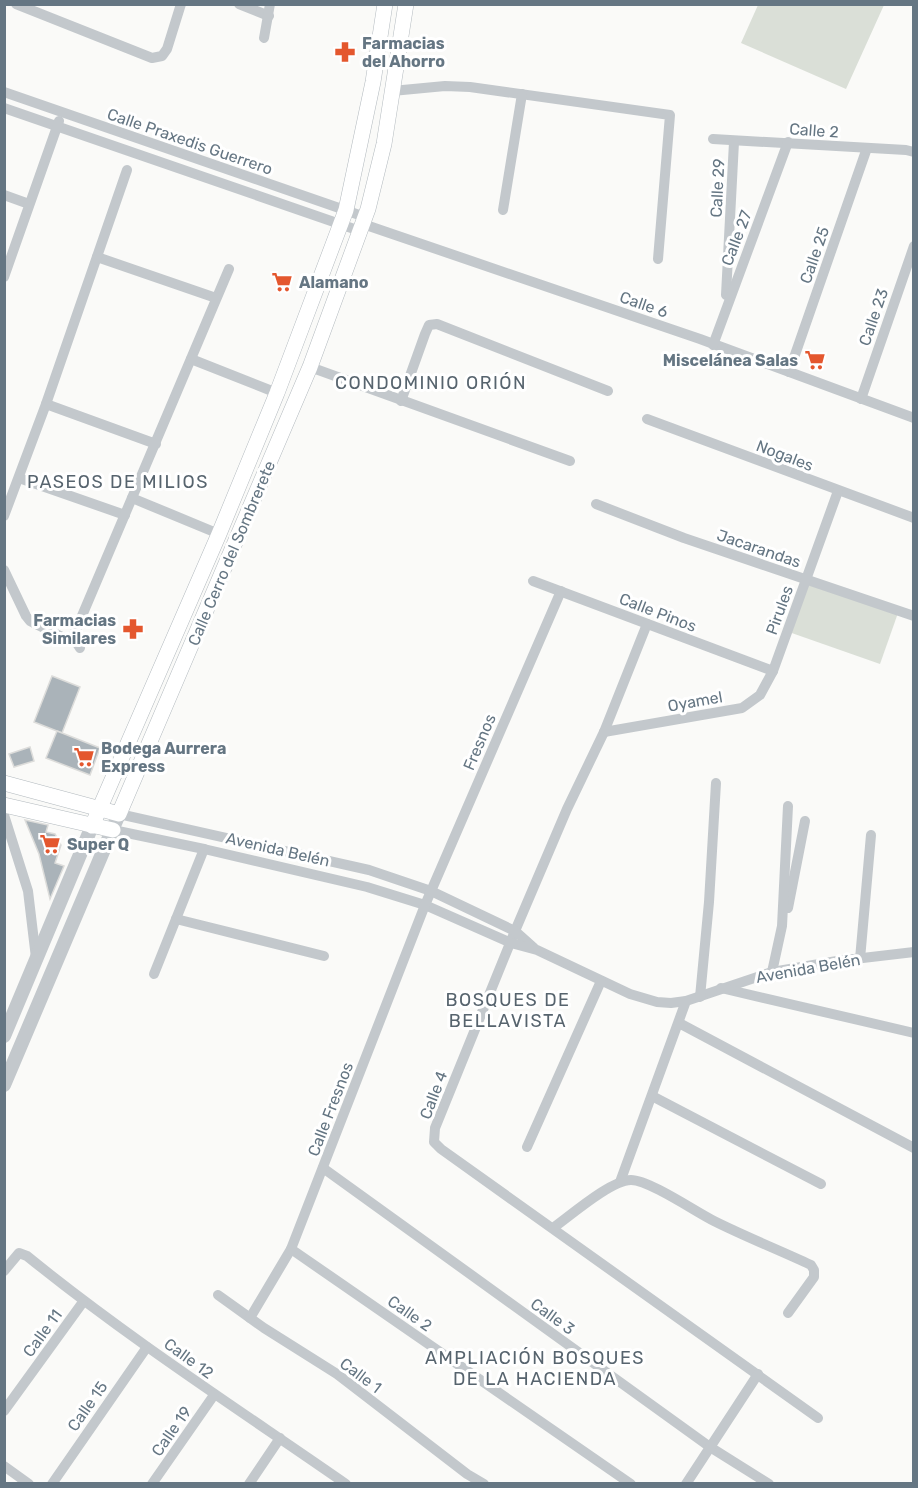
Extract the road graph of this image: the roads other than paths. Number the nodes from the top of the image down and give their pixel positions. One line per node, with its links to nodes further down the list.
1 (16, 4): 2 (street)
2 (181, 4)
3 (239, 4): 6 (street)
4 (385, 4): 23 (main road, Calle Cerro del Sombrerete)
5 (406, 4): 8 (main road, Calle Cerro del Sombrerete)
6 (269, 10): 7 (street)
7 (264, 38)
8 (392, 91): 10 (street); 24 (main road, Calle Cerro del Sombrerete)
9 (4, 92): 12 (street, Calle Praxedis Guerrero)
10 (522, 94): 22 (street); 27 (street)
11 (4, 108): 13 (street, Calle Praxedis Guerrero)
12 (63, 112): 13 (street); 23 (street, Calle Praxedis Guerrero)
13 (58, 126): 21 (street); 23 (street, Calle Praxedis Guerrero)
14 (712, 139): 15 (street, Calle 2)
15 (734, 142): 16 (street, Calle 2); 31 (street, Calle 29)
16 (788, 142): 17 (street, Calle 2); 31 (street, Calle 27)
17 (867, 148): 18 (street, Calle 2); 35 (street, Calle 25)
18 (914, 152)
19 (127, 170): 26 (street)
20 (4, 195): 21 (street)
21 (29, 204): 29 (street)
22 (503, 210)
23 (343, 217): 24 (street, Calle Praxedis Guerrero); 37 (main road, Calle Cerro del Sombrerete)
24 (363, 224): 32 (street, Calle 6); 34 (main road, Calle Cerro del Sombrerete)
25 (914, 246): 38 (street, Calle 23)
26 (97, 257): 30 (street); 40 (street)
27 (658, 259)
28 (229, 269): 30 (street)
29 (4, 277)
30 (216, 298): 33 (street)
31 (726, 308): 32 (street, Calle 27)
32 (713, 345): 35 (street, Calle 6)
33 (191, 359): 37 (street); 43 (street)
34 (309, 367): 39 (street); 68 (main road, Calle Cerro del Sombrerete)
35 (789, 372): 38 (street, Calle 6)
36 (608, 391): 39 (street)
37 (277, 393): 52 (main road, Calle Cerro del Sombrerete)
38 (861, 399): 41 (street, Calle 6)
39 (401, 401): 44 (street)
40 (46, 404): 43 (street); 45 (street)
41 (914, 418)
42 (647, 419): 46 (street, Nogales)
43 (156, 444): 47 (street)
44 (570, 461)
45 (19, 478): 49 (street); 50 (street)
46 (838, 491): 51 (street, Nogales); 54 (street, Pirules)
47 (132, 498): 50 (street); 52 (street)
48 (596, 504): 54 (street, Jacarandas)
49 (4, 516)
50 (125, 516): 59 (street)
51 (914, 518)
52 (219, 534): 67 (main road, Calle Cerro del Sombrerete)
53 (4, 570): 59 (street)
54 (806, 580): 57 (street, Jacarandas); 61 (street, Pirules)
55 (533, 581): 56 (street, Calle Pinos)
56 (561, 591): 58 (street, Calle Pinos); 75 (street, Fresnos)
57 (914, 616)
58 (647, 624): 61 (street, Calle Pinos); 62 (street, Calle 4)
59 (74, 638): 60 (street)
60 (80, 648)
61 (773, 671): 62 (street, Oyamel)
62 (604, 732): 79 (street, Calle 4)
63 (4, 783): 67 (main road, Avenida Belén)
64 (716, 783): 90 (street)
65 (4, 805): 71 (main road, Avenida Belén)
66 (788, 806): 78 (street)
67 (100, 809): 68 (main road, Avenida Belén); 71 (main road, Calle Cerro del Sombrerete)
68 (119, 814): 72 (street, Calle Cerro del Sombrerete); 75 (street, Avenida Belén)
69 (4, 815): 85 (street)
70 (805, 821): 78 (street)
71 (92, 826): 72 (main road, Avenida Belén); 85 (street, Calle Cerro del Sombrerete)
72 (112, 831): 74 (street, Avenida Belén); 95 (street, Calle Cerro del Sombrerete)
73 (871, 835): 84 (street)
74 (204, 849): 76 (street, Avenida Belén); 77 (street)
75 (431, 891): 76 (street, Fresnos); 79 (street, Avenida Belén)
76 (425, 905): 80 (street, Avenida Belén); 99 (street, Calle Fresnos)
77 (176, 919): 83 (street); 87 (street)
78 (782, 926): 86 (street)
79 (515, 932): 80 (street, Calle 4); 81 (street, Avenida Belén)
80 (511, 943): 81 (street, Avenida Belén); 102 (street, Calle 4)
81 (537, 950): 88 (street, Avenida Belén)
82 (914, 952): 84 (street, Avenida Belén)
83 (324, 956)
84 (860, 958): 86 (street, Avenida Belén)
85 (37, 962): 94 (street, Calle Cerro del Sombrerete)
86 (772, 972): 89 (street, Avenida Belén)
87 (153, 974)
88 (601, 981): 91 (street, Avenida Belén); 97 (street)
89 (721, 988): 90 (street, Avenida Belén); 93 (street)
90 (700, 996): 91 (street, Avenida Belén)
91 (686, 1001): 92 (street)
92 (680, 1023): 96 (street); 98 (street)
93 (914, 1033)
94 (4, 1036)
95 (4, 1085)
96 (652, 1096): 100 (street); 101 (street)
97 (527, 1148)
98 (914, 1148)
99 (323, 1168): 103 (street, Calle Fresnos); 115 (street, Calle 3)
100 (620, 1182): 102 (street); 107 (street)
101 (821, 1184)
102 (553, 1228): 110 (street, Calle 4)
103 (291, 1249): 108 (street, Calle Fresnos); 123 (street, Calle 2)
104 (4, 1271): 106 (street, Calle 12)
105 (218, 1295): 108 (street, Calle 1)
106 (83, 1302): 109 (street, Calle 12); 112 (street, Calle 11)
107 (788, 1313)
108 (250, 1318): 122 (street, Calle 1)
109 (147, 1347): 111 (street, Calle 12); 118 (street, Calle 15)
110 (758, 1374): 113 (street, Calle 4); 115 (street)
111 (214, 1395): 114 (street, Calle 12); 119 (street, Calle 19)
112 (4, 1411)
113 (818, 1418)
114 (280, 1438): 120 (street); 121 (street, Calle 12)
115 (710, 1447): 124 (street); 125 (street, Calle 3)
116 (4, 1466): 117 (street)
117 (29, 1484)
118 (52, 1484)
119 (152, 1484)
120 (249, 1484)
121 (346, 1484)
122 (484, 1484)
123 (631, 1484)
124 (686, 1484)
125 (769, 1484)

